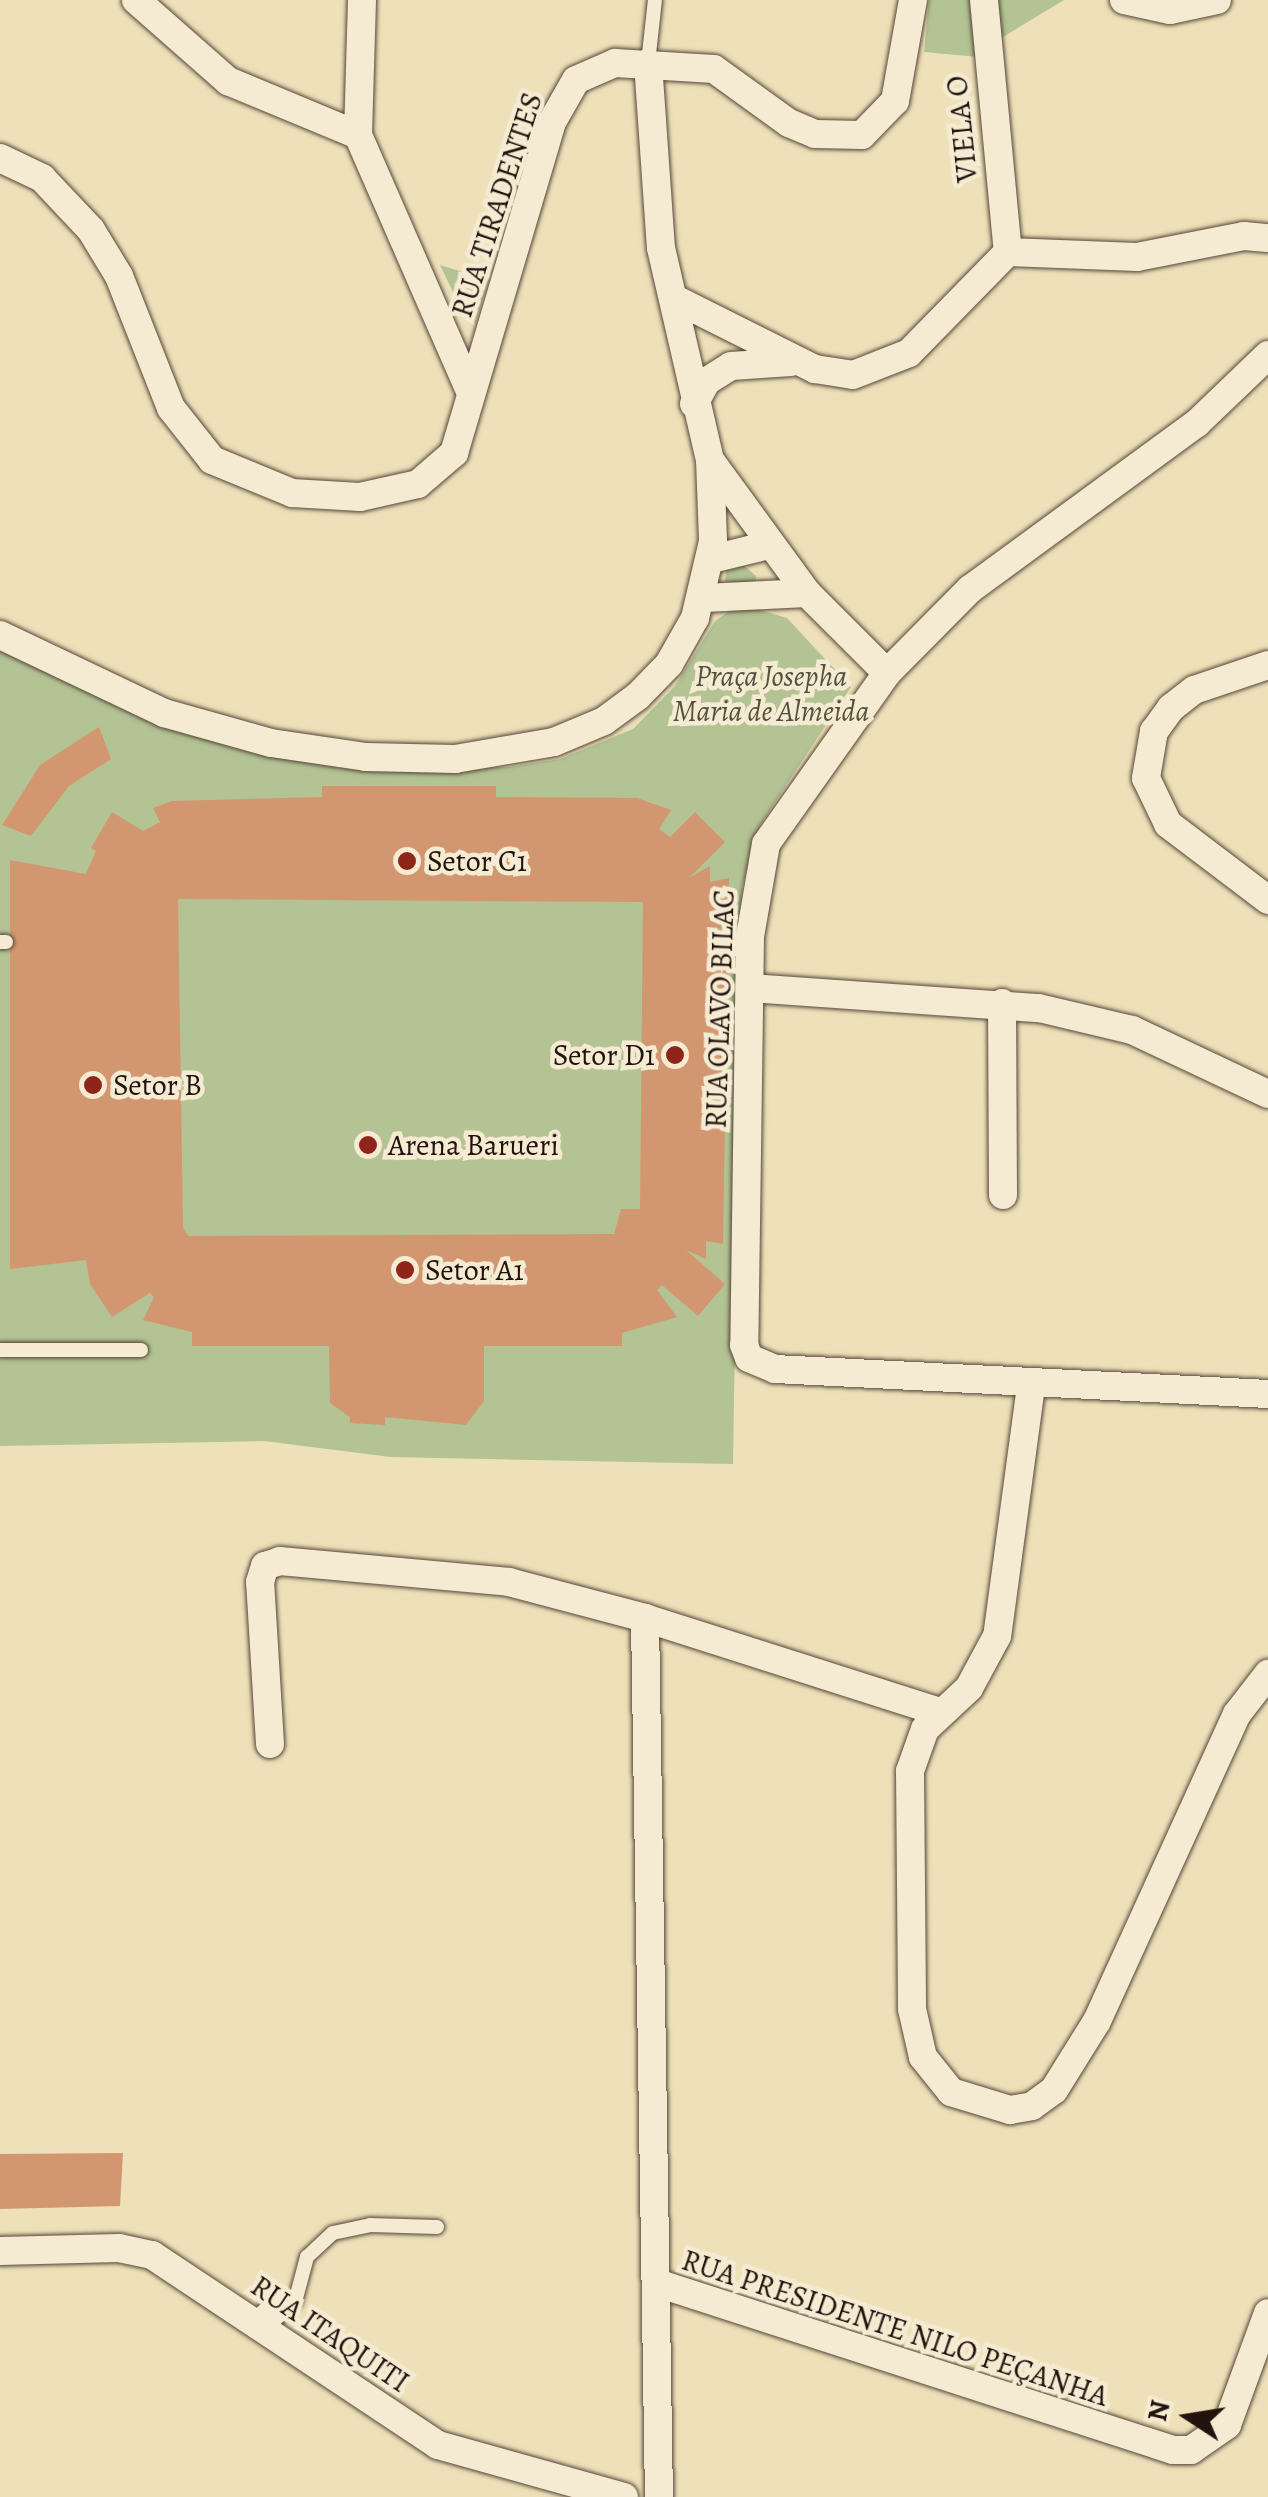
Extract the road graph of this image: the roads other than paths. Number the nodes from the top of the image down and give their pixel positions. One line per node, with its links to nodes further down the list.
1 (136, 0): 9 (street)
2 (362, 0): 9 (street)
3 (654, 0): 8 (lane)
4 (913, 0): 8 (street, RUA TIRADENTES)
5 (984, 0): 12 (street, VIELA O)
6 (1124, 0): 7 (street)
7 (1216, 0)
8 (648, 63): 13 (street); 16 (street, RUA TIRADENTES)
9 (358, 135): 16 (street)
10 (0, 158): 16 (street, RUA TIRADENTES)
11 (1268, 238): 12 (street)
12 (1008, 252): 15 (street)
13 (672, 298): 15 (street); 17 (street)
14 (1268, 355): 25 (street, RUA OLAVO BILAC)
15 (802, 363): 17 (street)
16 (470, 391)
17 (694, 404): 18 (street)
18 (710, 460): 19 (street); 20 (street)
19 (769, 545): 20 (street); 21 (street)
20 (712, 559): 22 (street)
21 (808, 593): 22 (street); 25 (street)
22 (704, 598): 23 (street)
23 (0, 635)
24 (1268, 665): 26 (street)
25 (888, 673): 27 (street, RUA OLAVO BILAC)
26 (1268, 900)
27 (750, 988): 28 (street); 33 (street, RUA OLAVO BILAC)
28 (1002, 1003): 29 (street); 30 (street)
29 (1268, 1094)
30 (1004, 1195)
31 (0, 1350): 32 (lane)
32 (141, 1350)
33 (1030, 1386): 34 (street); 37 (street)
34 (1268, 1394)
35 (645, 1618): 37 (street); 38 (street); 41 (street, RUA PRESIDENTE NILO PEÇANHA)
36 (1268, 1674): 37 (street)
37 (940, 1712)
38 (270, 1744)
39 (437, 2227): 42 (lane)
40 (0, 2250): 44 (street, RUA ITAQUITI)
41 (657, 2282): 43 (street, RUA PRESIDENTE NILO PEÇANHA); 46 (street)
42 (287, 2304): 44 (street)
43 (1268, 2313)
44 (258, 2325): 45 (street, RUA ITAQUITI)
45 (624, 2497)
46 (660, 2497)

